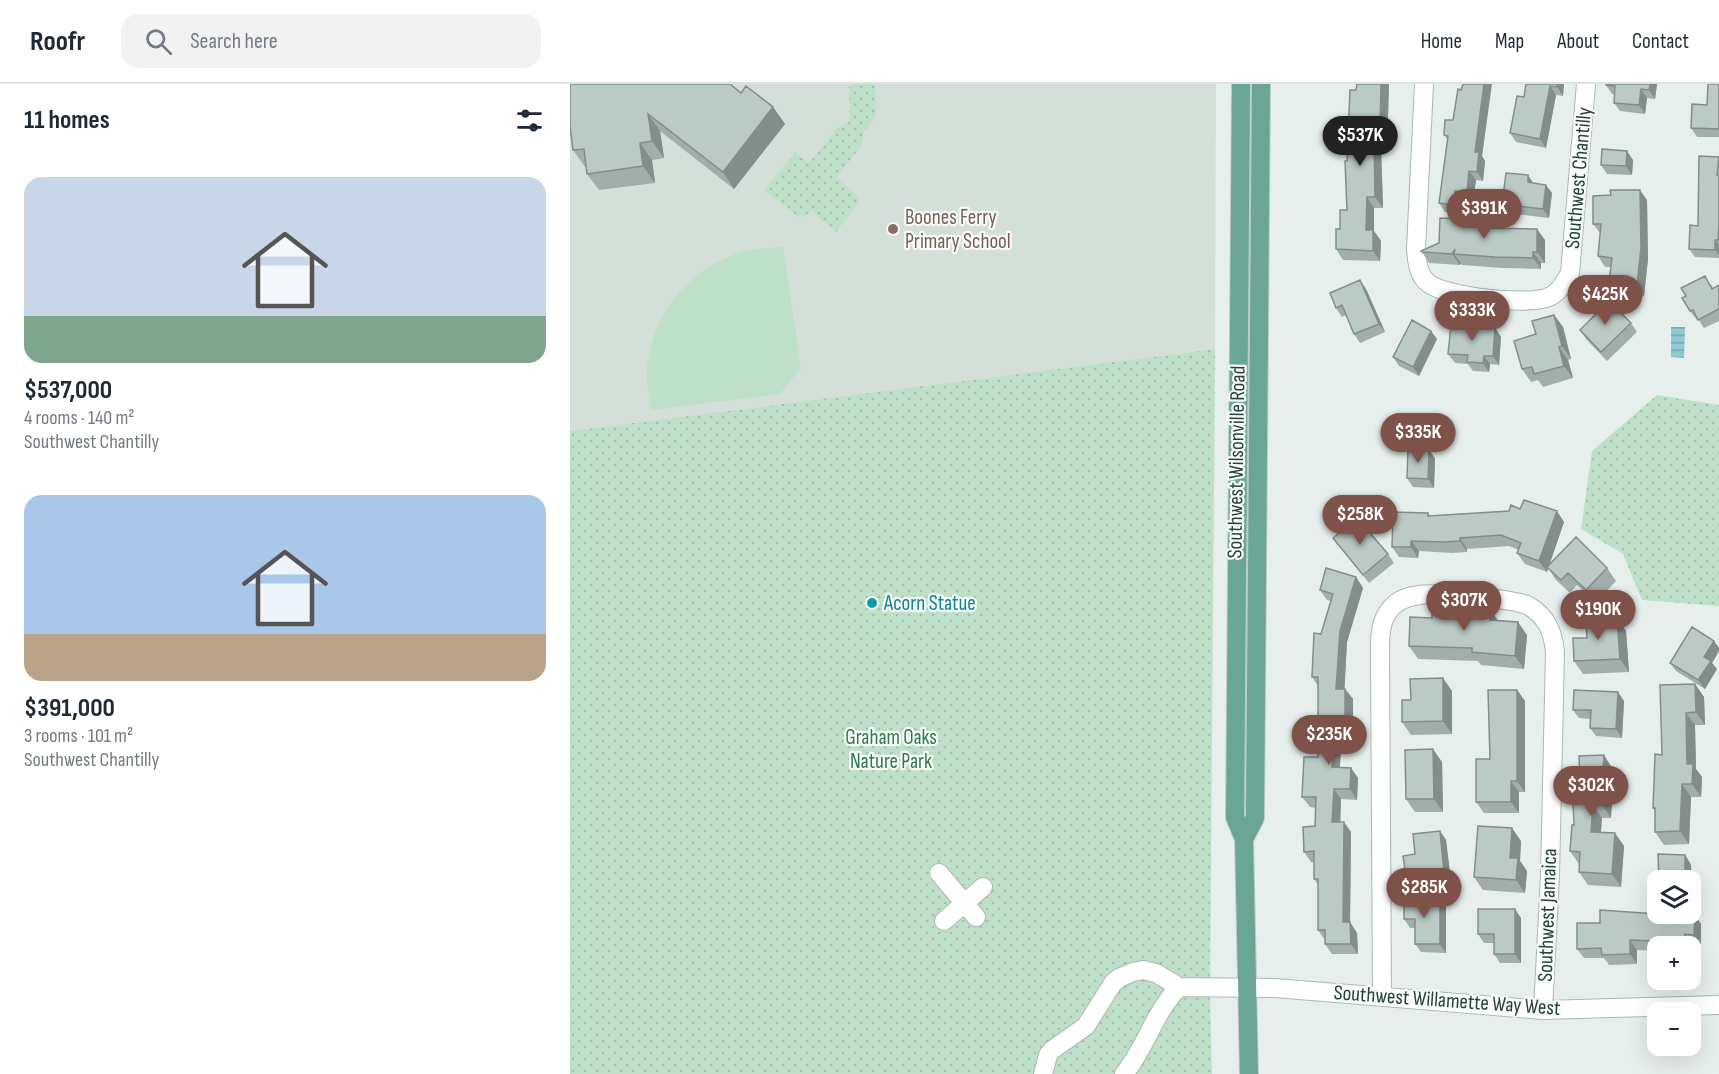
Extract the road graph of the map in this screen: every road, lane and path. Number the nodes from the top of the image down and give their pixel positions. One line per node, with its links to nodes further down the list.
1 (1241, 84): 5 (main road, Southwest Wilsonville Road)
2 (1261, 84): 5 (main road, Southwest Wilsonville Road)
3 (1424, 84): 4 (street, Southwest Chantilly)
4 (1586, 84)
5 (1244, 839): 10 (main road, Southwest Wilsonville Road)
6 (939, 873): 8 (street)
7 (983, 887): 8 (street)
8 (970, 910): 9 (street)
9 (944, 921)
10 (1248, 986): 11 (street, Southwest Willamette Way West); 12 (street, Southwest Willamette Way West); 17 (main road, Southwest Wilsonville Road)
11 (1179, 987): 15 (street); 16 (street)
12 (1382, 996): 14 (street, Southwest Willamette Way West); 14 (street, Southwest Jamaica)
13 (1719, 1005): 14 (street, Southwest Willamette Way West)
14 (1543, 1010)
15 (1043, 1074)
16 (1124, 1074)
17 (1249, 1074)

